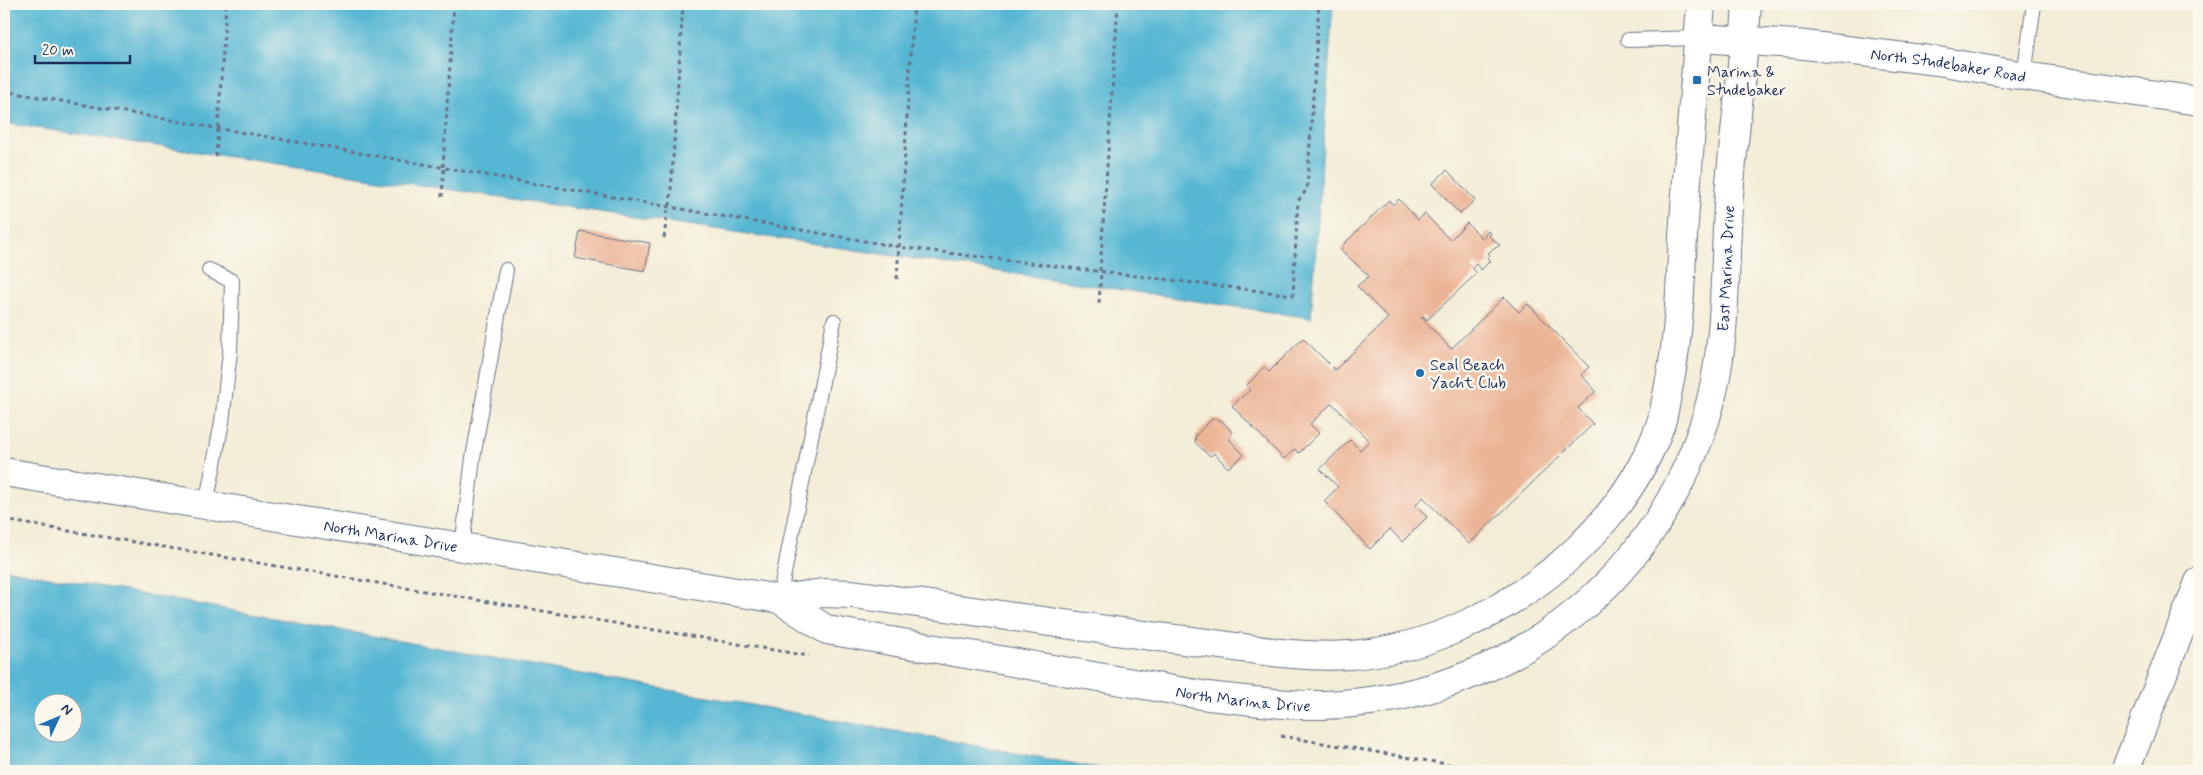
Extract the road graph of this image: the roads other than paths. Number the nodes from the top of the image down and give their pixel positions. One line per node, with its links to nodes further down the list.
1 (1701, 4): 4 (main road)
2 (1748, 4): 6 (main road, East Marina Drive)
3 (2034, 4): 7 (lane)
4 (1698, 38): 5 (lane); 6 (main road, North Studebaker Road); 17 (main road, North Marina Drive)
5 (1628, 40)
6 (1745, 40): 7 (main road, North Studebaker Road); 14 (main road, East Marina Drive)
7 (2024, 76): 8 (main road, North Studebaker Road)
8 (2199, 101)
9 (209, 270): 13 (lane)
10 (506, 270): 15 (lane)
11 (834, 321): 17 (lane)
12 (4, 472): 13 (main road, North Marina Drive)
13 (206, 505): 15 (main road, North Marina Drive)
14 (1658, 520): 17 (main road, North Marina Drive)
15 (462, 547): 17 (main road, North Marina Drive)
16 (2199, 582): 18 (main road)
17 (779, 599)
18 (2125, 771)

